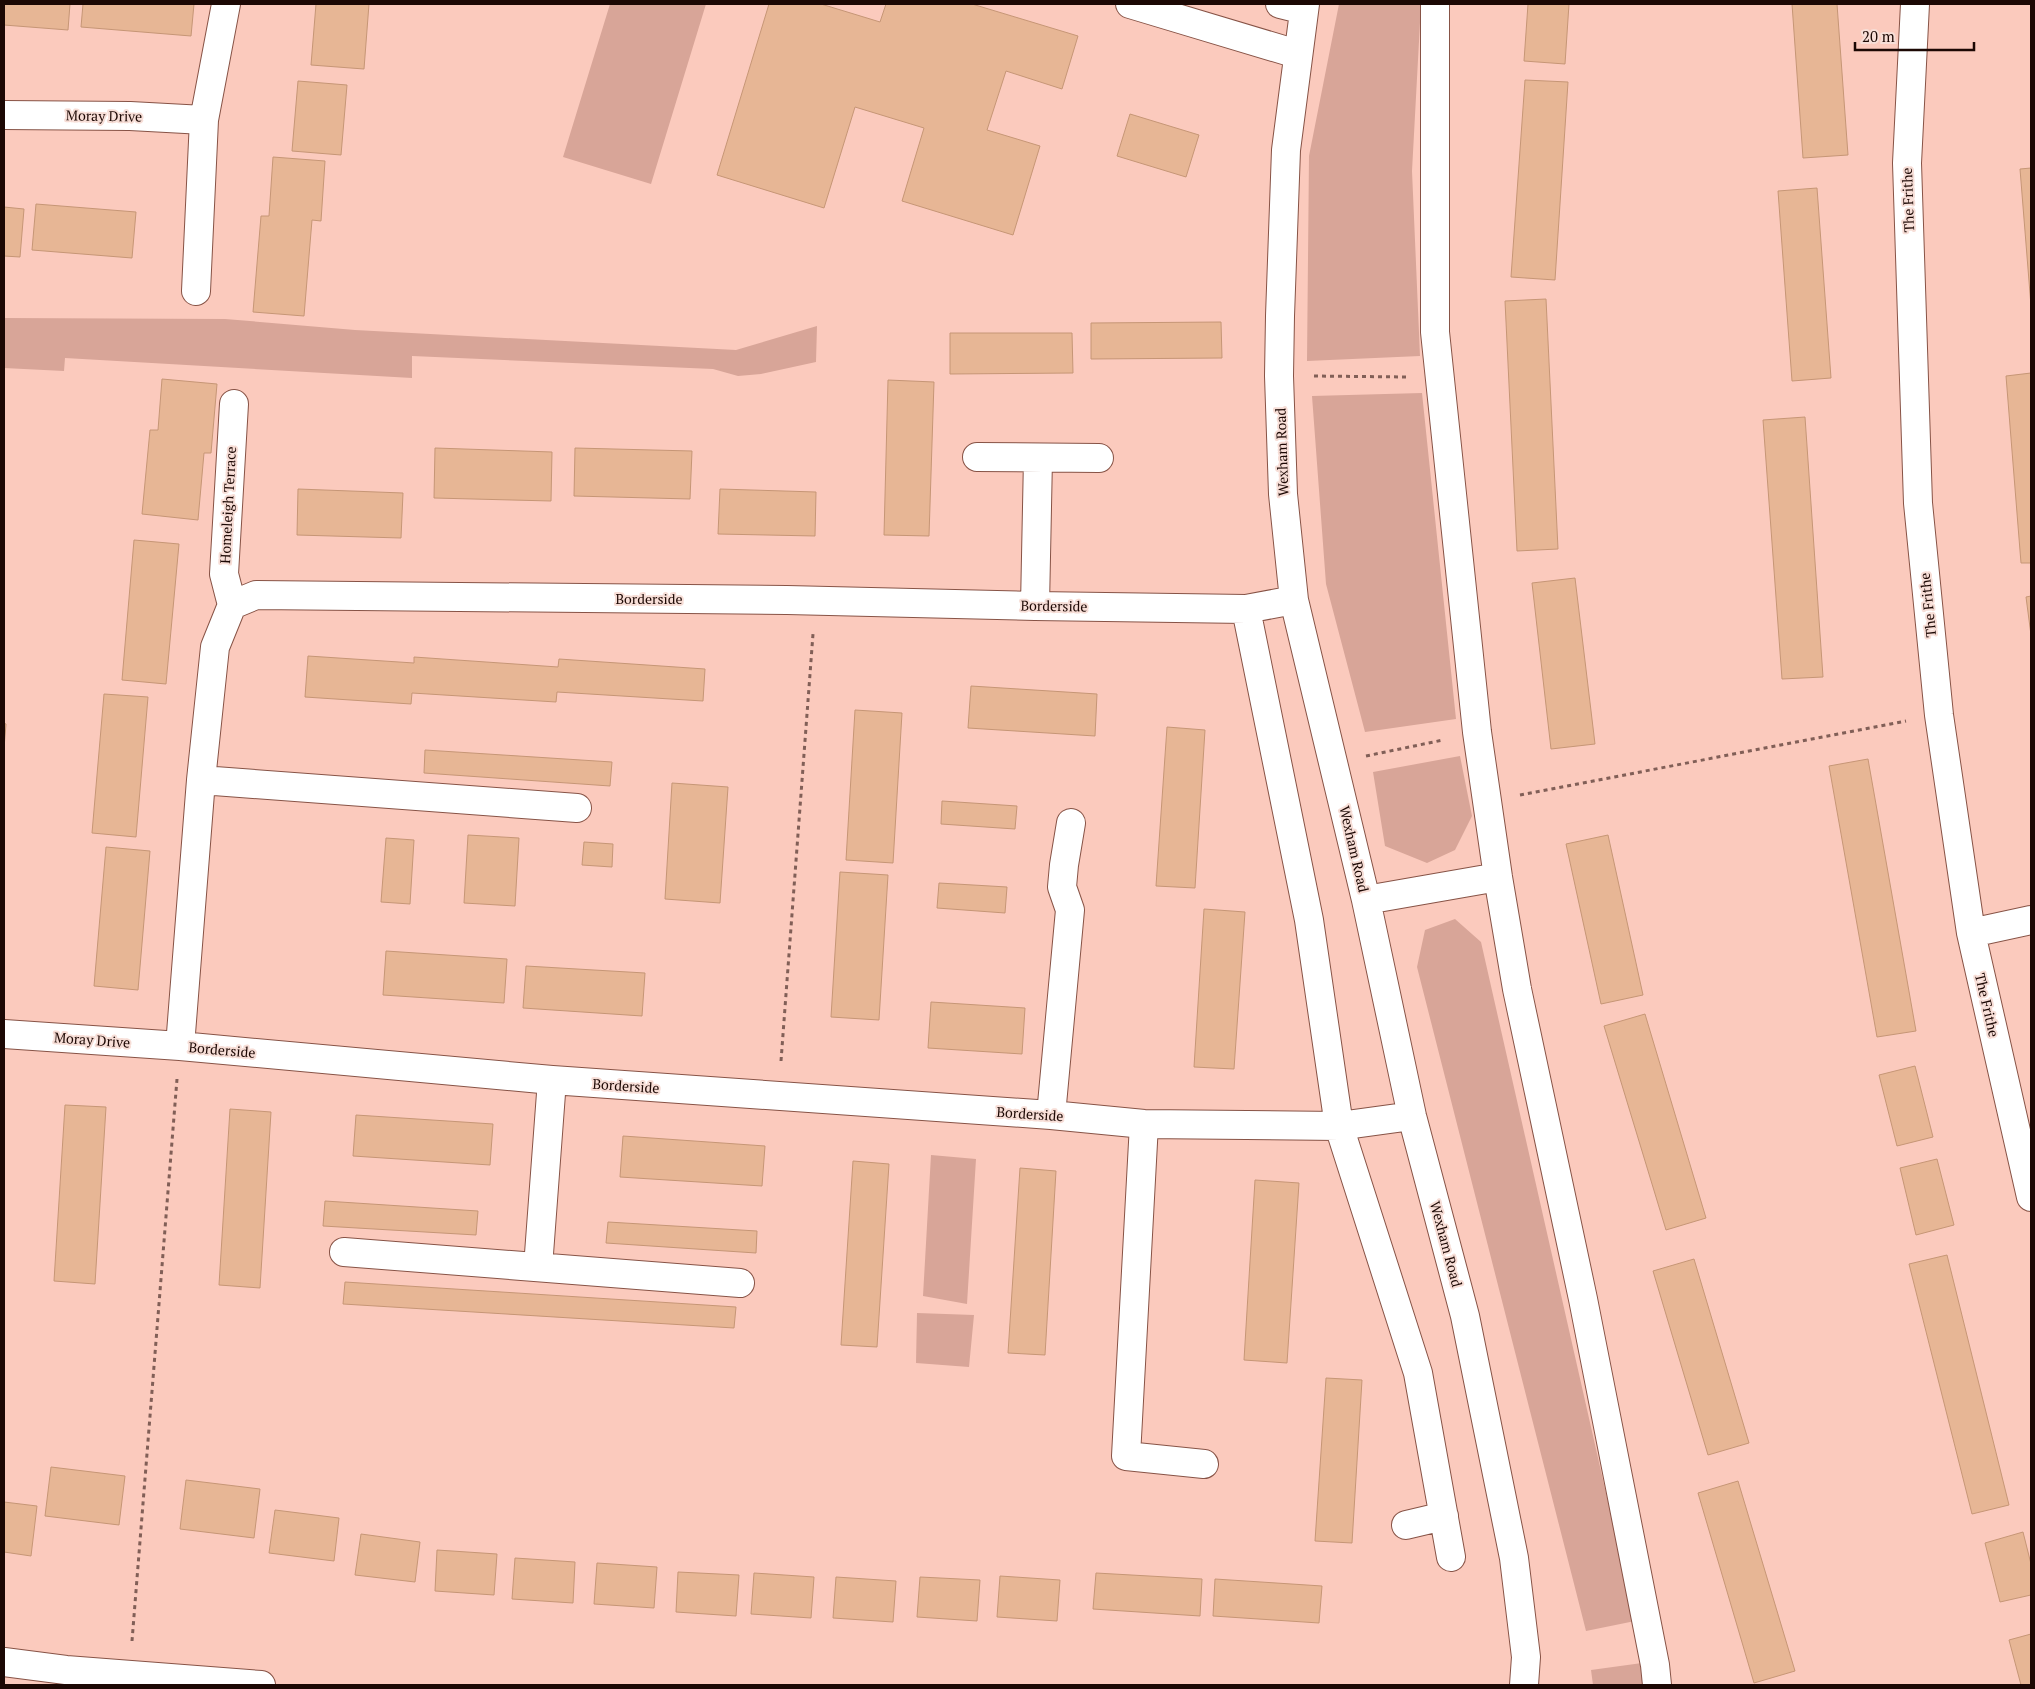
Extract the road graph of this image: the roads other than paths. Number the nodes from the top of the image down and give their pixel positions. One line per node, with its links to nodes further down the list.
1 (226, 4): 8 (street)
2 (1130, 4): 6 (street)
3 (1435, 4): 21 (street)
4 (1915, 4): 24 (street, The Frithe)
5 (1297, 6): 6 (street, Wexham Road)
6 (1298, 54): 14 (street, Wexham Road)
7 (4, 115): 8 (street, Moray Drive)
8 (204, 120): 9 (street)
9 (196, 291)
10 (234, 404): 15 (street, Homeleigh Terrace)
11 (977, 457): 12 (street)
12 (1038, 458): 13 (street); 16 (street)
13 (1098, 458)
14 (1294, 600): 17 (street, Borderside); 22 (street, Wexham Road)
15 (232, 605): 16 (street, Borderside); 18 (street, Borderside)
16 (1035, 606): 17 (street, Borderside)
17 (1246, 609): 31 (street)
18 (201, 780): 19 (street); 26 (street, Borderside)
19 (577, 808)
20 (1071, 823): 28 (street)
21 (1498, 877): 22 (street); 43 (street)
22 (1366, 900): 29 (street, Wexham Road)
23 (2031, 920): 24 (street)
24 (1971, 933): 32 (street, The Frithe)
25 (4, 1034): 26 (street, Moray Drive)
26 (180, 1046): 27 (street, Borderside)
27 (552, 1080): 28 (street, Borderside); 34 (street)
28 (1051, 1116): 30 (street, Borderside)
29 (1412, 1116): 31 (street, Borderside); 42 (street, Wexham Road)
30 (1144, 1124): 31 (street, Borderside); 36 (street)
31 (1339, 1126): 37 (street)
32 (2031, 1197)
33 (344, 1252): 34 (street)
34 (538, 1267): 35 (street)
35 (740, 1283)
36 (1204, 1464)
37 (1444, 1516): 38 (street); 39 (street)
38 (1406, 1525)
39 (1451, 1556)
40 (4, 1662): 41 (street)
41 (262, 1685)
42 (1524, 1685)
43 (1657, 1685)

